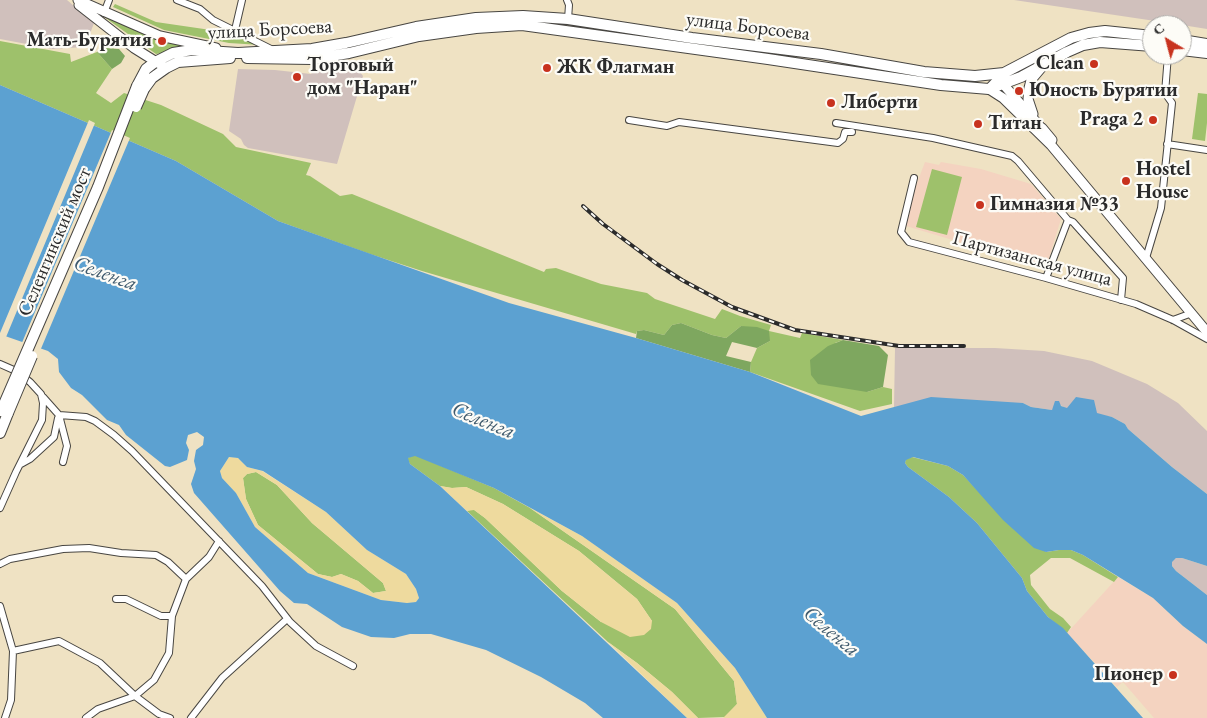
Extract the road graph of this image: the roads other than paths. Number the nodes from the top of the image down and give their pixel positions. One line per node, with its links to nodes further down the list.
1 (72, 0): 19 (main road)
2 (78, 0): 7 (main road)
3 (109, 0): 7 (street)
4 (176, 0): 9 (street)
5 (242, 0): 9 (street)
6 (567, 0): 8 (street)
7 (104, 13): 17 (main road)
8 (568, 19): 10 (main road); 15 (main road, улица Борсоева); 25 (main road, улица Борсоева)
9 (235, 30): 15 (street)
10 (567, 31): 22 (main road, улица Борсоева); 25 (main road, улица Борсоева)
11 (1142, 35): 23 (main road, улица Борсоева)
12 (1192, 42): 13 (main road)
13 (1207, 44)
14 (1142, 45): 20 (main road)
15 (274, 50): 17 (main road, улица Борсоева)
16 (1192, 51): 18 (main road)
17 (238, 53): 19 (main road, улица Борсоева)
18 (1207, 53)
19 (151, 60): 22 (main road); 27 (main road, улица Борсоева)
20 (1044, 65): 26 (main road); 30 (main road)
21 (1167, 65): 32 (street)
22 (166, 68): 27 (main road, улица Борсоева)
23 (1004, 73): 24 (main road, улица Борсоева); 26 (main road)
24 (975, 76): 25 (main road, улица Борсоева); 26 (main road)
25 (923, 77): 26 (main road, улица Борсоева)
26 (996, 85): 30 (main road); 33 (main road)
27 (140, 87): 47 (main road, Селенгинский мост, bridge)
28 (629, 120): 31 (street)
29 (836, 123): 36 (street)
30 (1039, 124): 33 (main road); 37 (main road)
31 (852, 132)
32 (1167, 144): 34 (street); 37 (street)
33 (1051, 145): 37 (main road)
34 (1207, 150)
35 (914, 178): 38 (street, Партизанская улица)
36 (1068, 220): 38 (street); 39 (street)
37 (1147, 255): 40 (main road); 42 (main road)
38 (1046, 278): 39 (street, Партизанская улица)
39 (1120, 300): 41 (street, Партизанская улица)
40 (1192, 313): 41 (street); 43 (main road)
41 (1172, 320): 44 (street, Партизанская улица)
42 (1207, 324)
43 (1207, 332)
44 (1207, 339)
45 (0, 364): 46 (street)
46 (41, 394): 48 (street); 53 (street)
47 (3, 413): 49 (main road, Селенгинский мост)
48 (59, 415): 50 (street); 51 (street); 55 (street)
49 (0, 434)
50 (54, 437): 51 (street); 53 (street)
51 (67, 446): 52 (street)
52 (63, 462)
53 (20, 465): 54 (street)
54 (0, 508)
55 (219, 541): 57 (street); 61 (street)
56 (0, 564): 57 (street)
57 (186, 578): 60 (street)
58 (116, 599): 60 (street)
59 (0, 606): 62 (street)
60 (172, 616): 64 (street)
61 (287, 619): 63 (street); 68 (street)
62 (13, 651): 64 (street); 65 (street)
63 (353, 666)
64 (134, 696): 66 (street); 67 (street)
65 (5, 718)
66 (86, 718)
67 (170, 718)
68 (191, 718)

